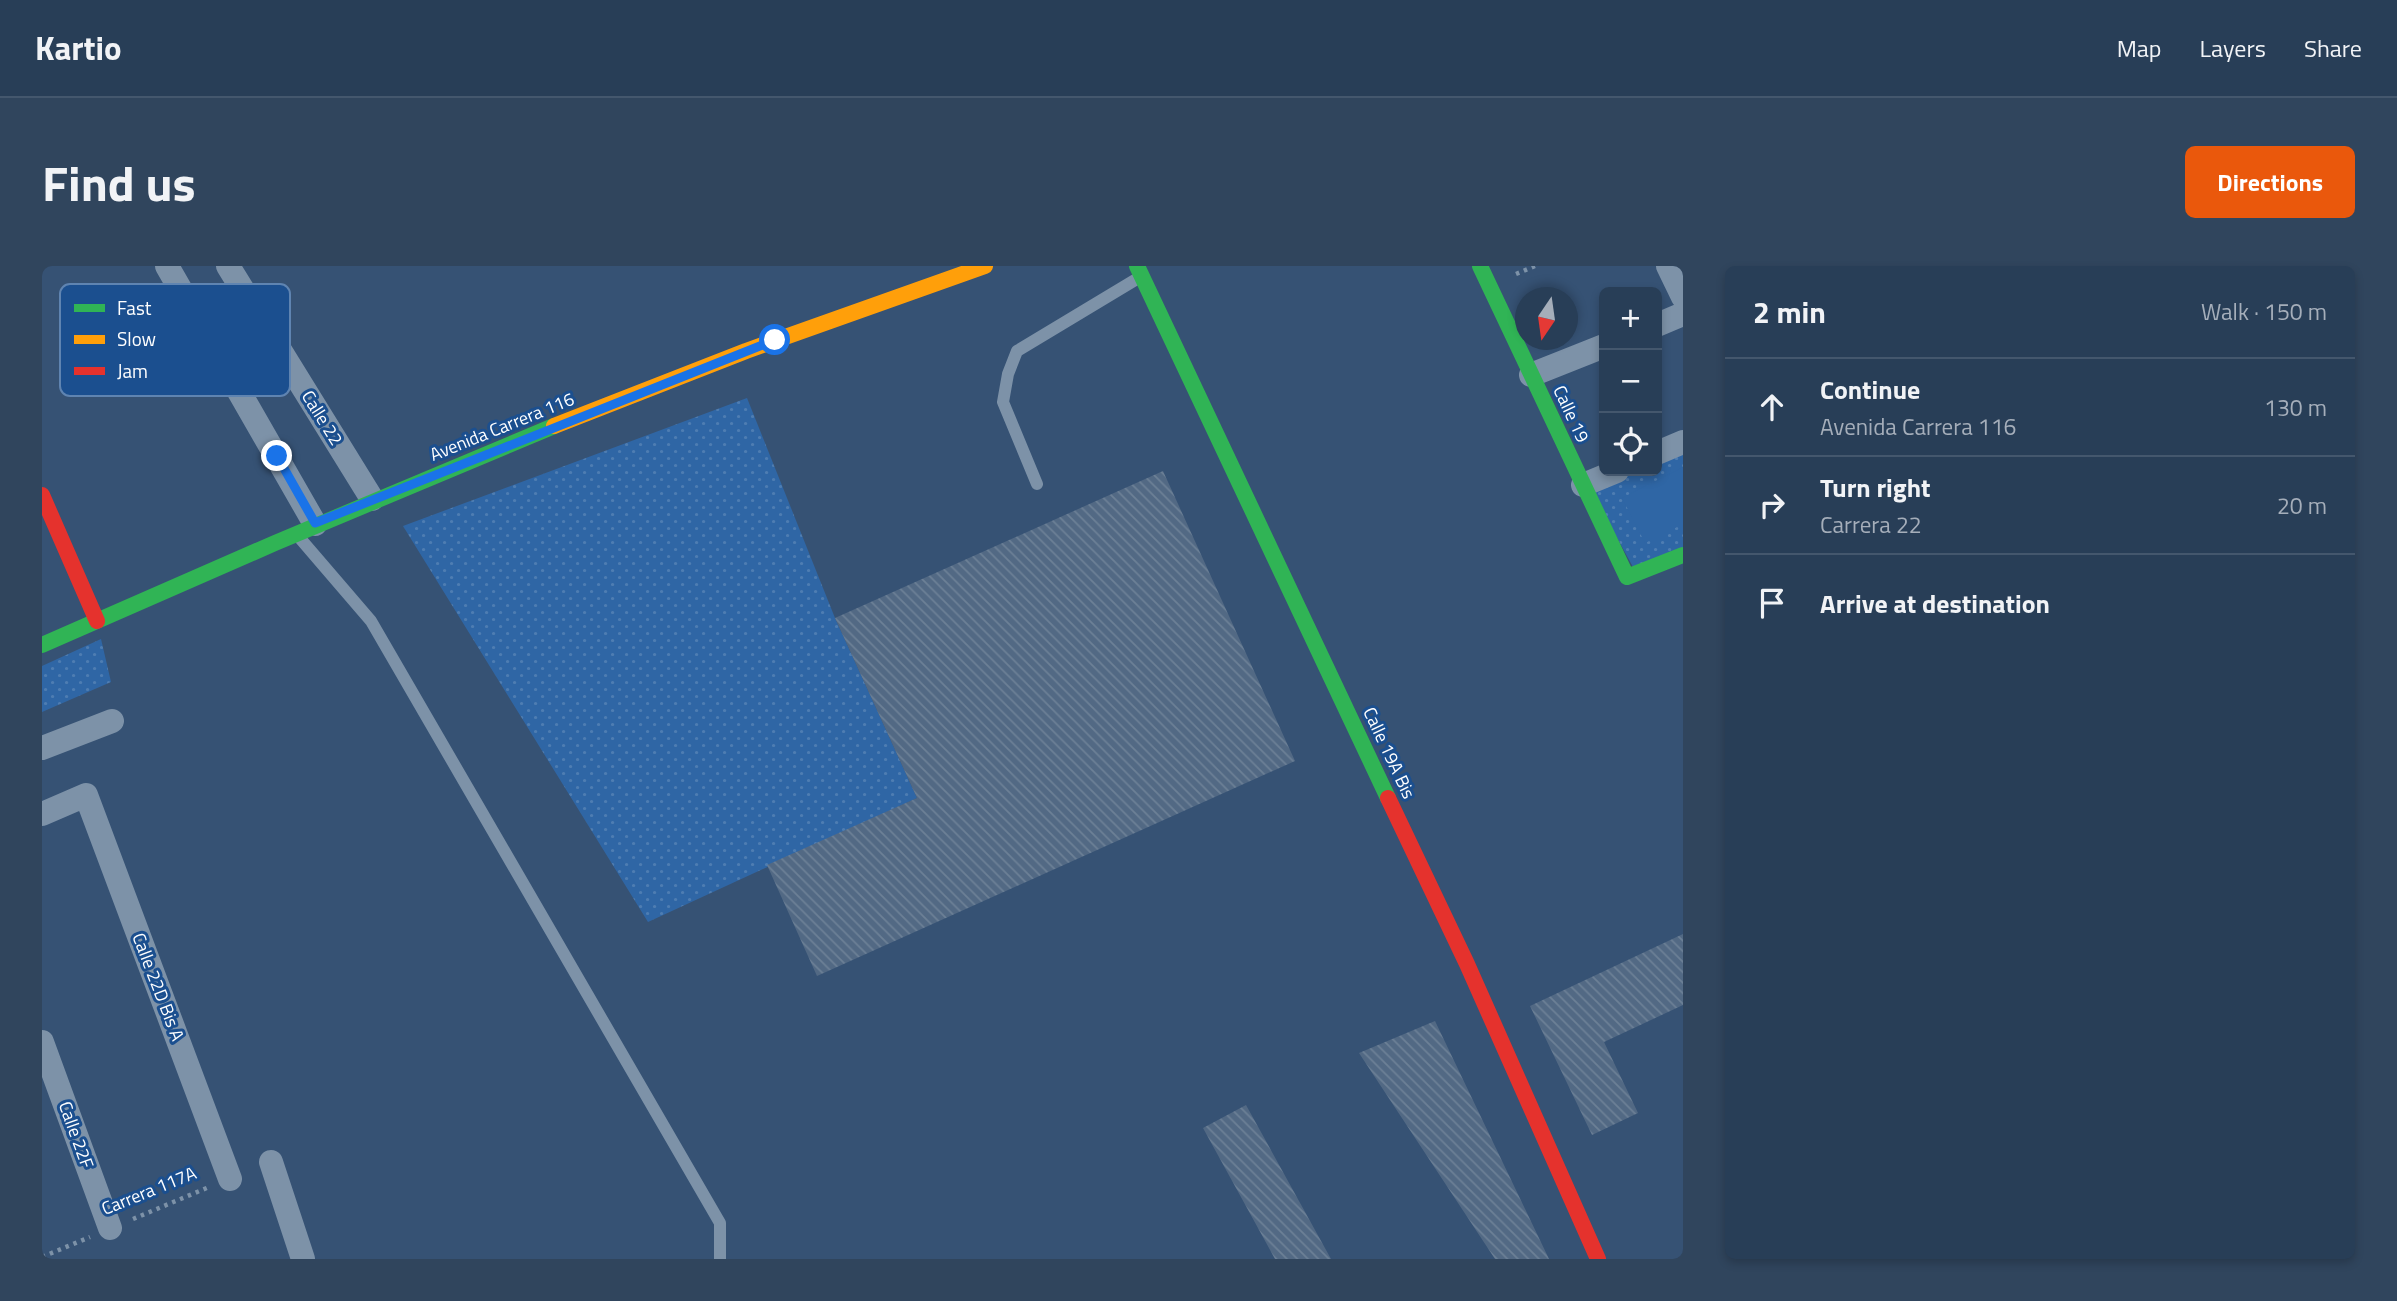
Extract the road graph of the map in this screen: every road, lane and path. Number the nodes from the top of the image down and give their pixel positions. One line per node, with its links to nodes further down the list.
1 (167, 266): 7 (street)
2 (228, 266): 8 (street, Calle 22)
3 (985, 266): 22 (street, Avenida Carrera 116)
4 (1480, 266): 14 (street, Calle 19)
5 (1668, 266): 9 (street)
6 (1140, 270): 19 (lane); 37 (street, Calle 19A Bis)
7 (176, 284)
8 (239, 284)
9 (1683, 297)
10 (1683, 314): 11 (street)
11 (1662, 323)
12 (1599, 348): 14 (street)
13 (290, 366): 22 (street, Calle 22)
14 (1531, 375): 20 (street, Calle 19)
15 (235, 396): 23 (street)
16 (1683, 442): 17 (street)
17 (1662, 451)
18 (1605, 476): 20 (street)
19 (1037, 484)
20 (1583, 485): 24 (street, Calle 19)
21 (42, 495): 25 (street)
22 (372, 499): 23 (street, Avenida Carrera 116)
23 (305, 528): 25 (street, Avenida Carrera 116); 36 (lane)
24 (1683, 555)
25 (97, 621): 26 (street, Avenida Carrera 116)
26 (42, 645)
27 (112, 721): 28 (street)
28 (42, 748)
29 (42, 814): 32 (street, Calle 22D Bis A)
30 (42, 1042): 33 (street, Calle 22F)
31 (271, 1161): 35 (street)
32 (230, 1179): 33 (path, Carrera 117A)
33 (110, 1228): 34 (path, Carrera 117A)
34 (42, 1257)
35 (303, 1259)
36 (720, 1259)
37 (1598, 1259)

